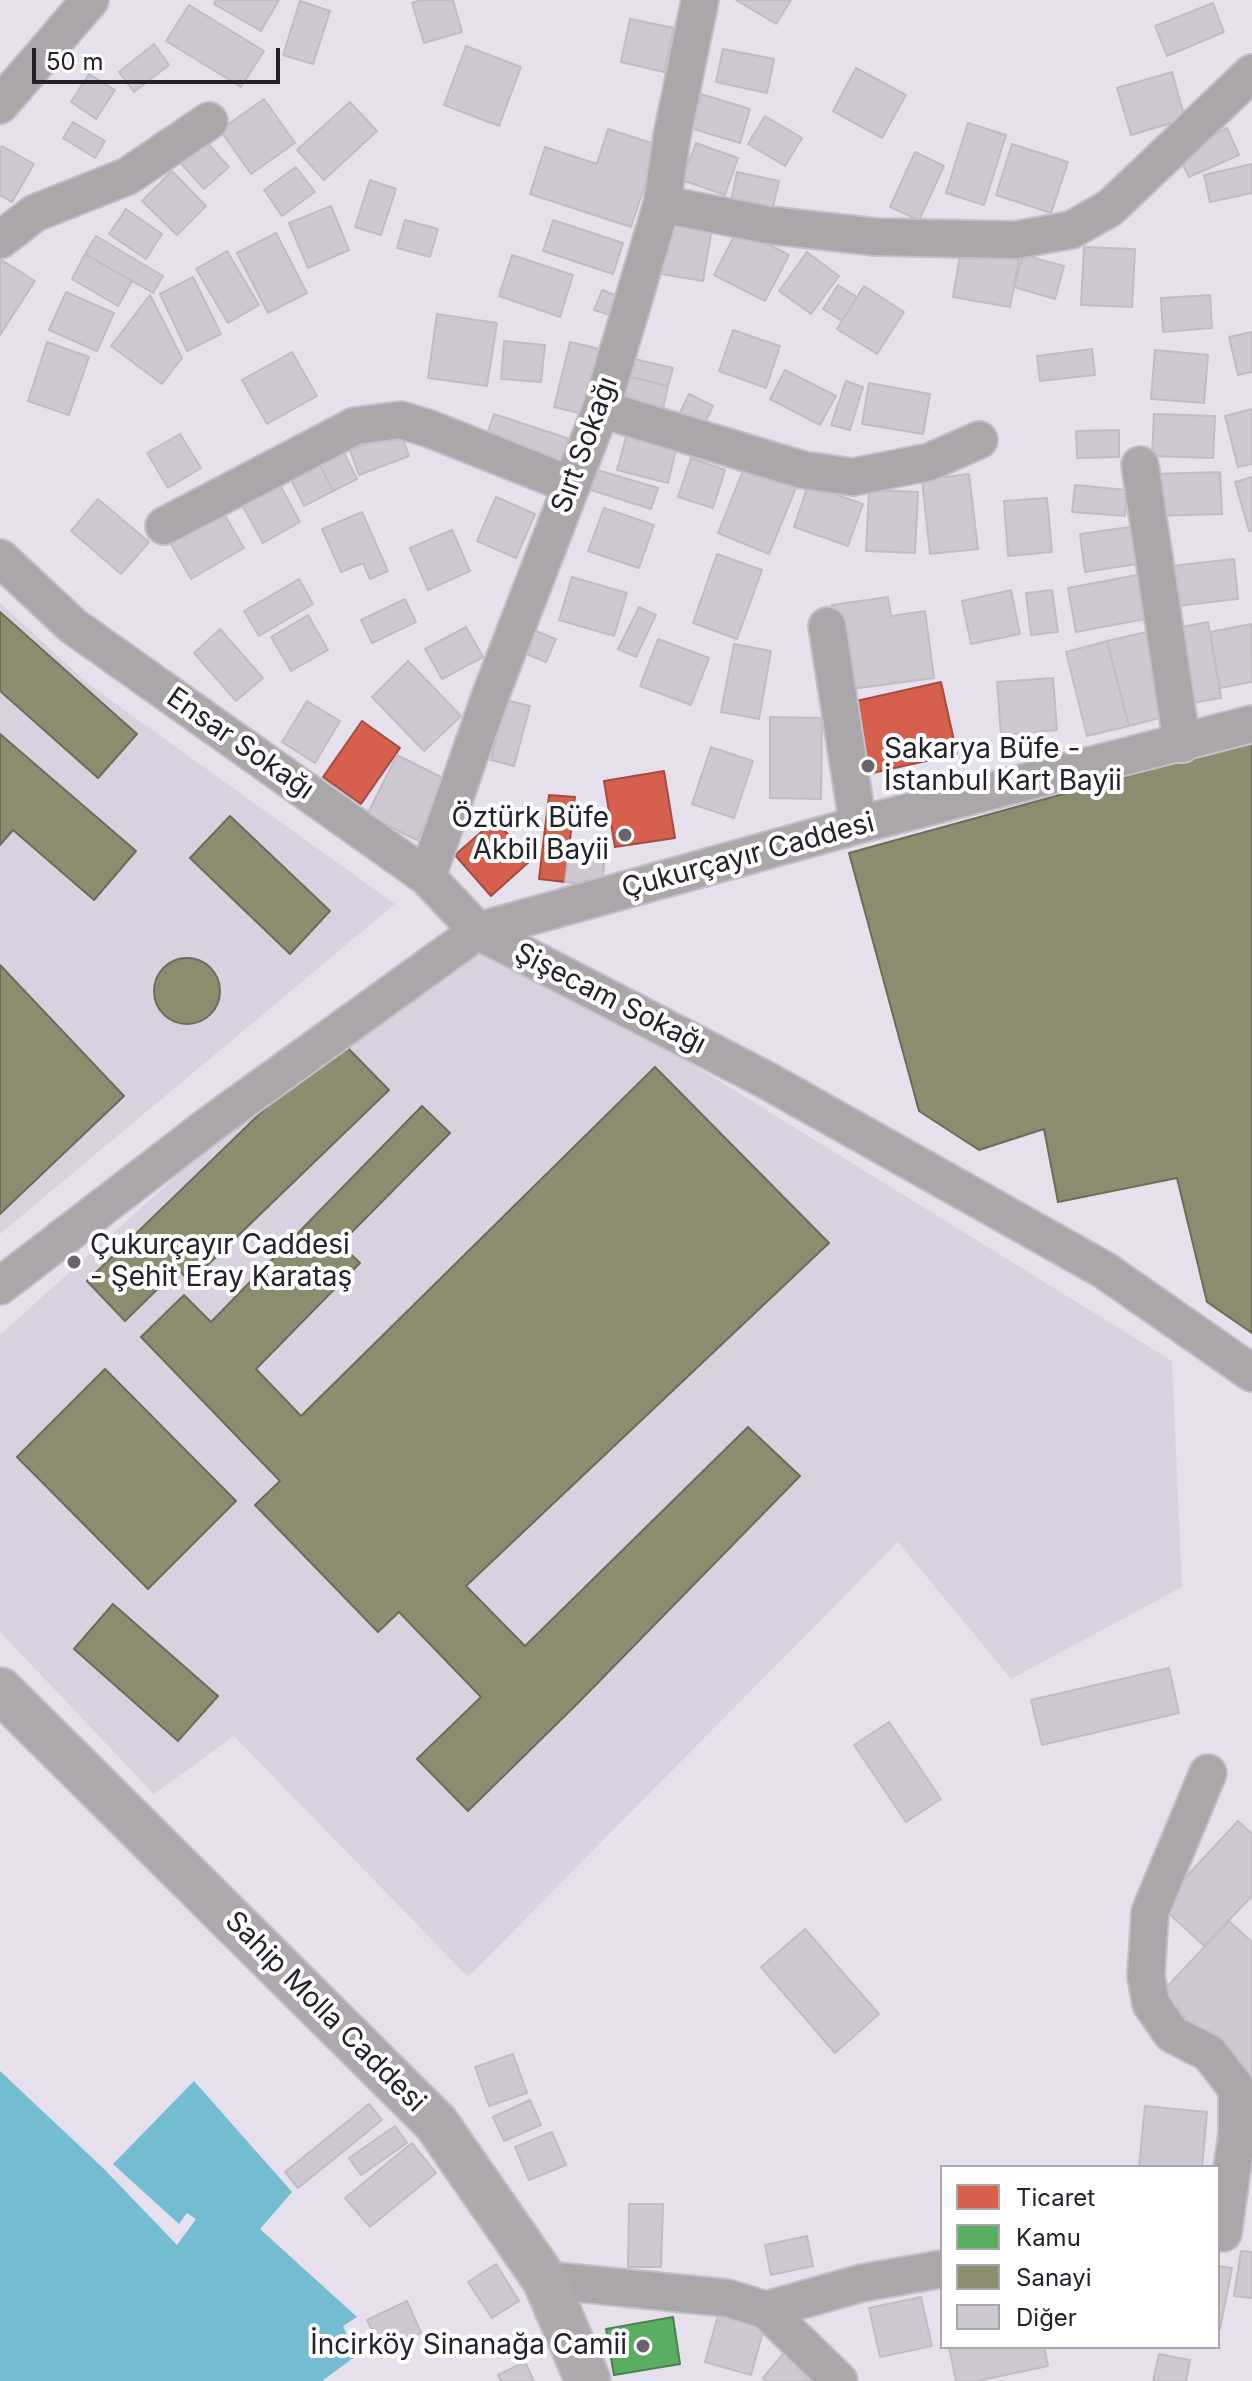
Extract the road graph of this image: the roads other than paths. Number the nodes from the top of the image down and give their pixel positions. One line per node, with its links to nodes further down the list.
1 (90, 0): 4 (street)
2 (700, 0): 6 (street, Sırt Sokağı)
3 (1252, 73): 6 (street)
4 (0, 105)
5 (209, 121): 7 (street)
6 (662, 204): 8 (street, Sırt Sokağı)
7 (0, 240)
8 (601, 409): 9 (street); 11 (street, Sırt Sokağı)
9 (979, 440)
10 (1140, 465): 16 (street)
11 (571, 485): 12 (street); 18 (street, Sırt Sokağı)
12 (164, 526)
13 (0, 558): 18 (street, Ensar Sokağı)
14 (827, 626): 17 (street)
15 (1252, 724): 16 (street, Çukurçayır Caddesi)
16 (1182, 744): 17 (street, Çukurçayır Caddesi)
17 (858, 825): 19 (street, Çukurçayır Caddesi)
18 (427, 877): 19 (street, Ensar Sokağı)
19 (478, 931): 20 (street); 21 (street, Şişecam Sokağı)
20 (0, 1286)
21 (1252, 1373)
22 (0, 1690): 26 (main road, Sahip Molla Caddesi)
23 (1208, 1773): 24 (street)
24 (1231, 2236)
25 (940, 2269): 27 (street)
26 (545, 2280): 27 (street); 28 (main road, Sahip Molla Caddesi)
27 (766, 2310): 29 (street)
28 (588, 2381)
29 (839, 2381)

